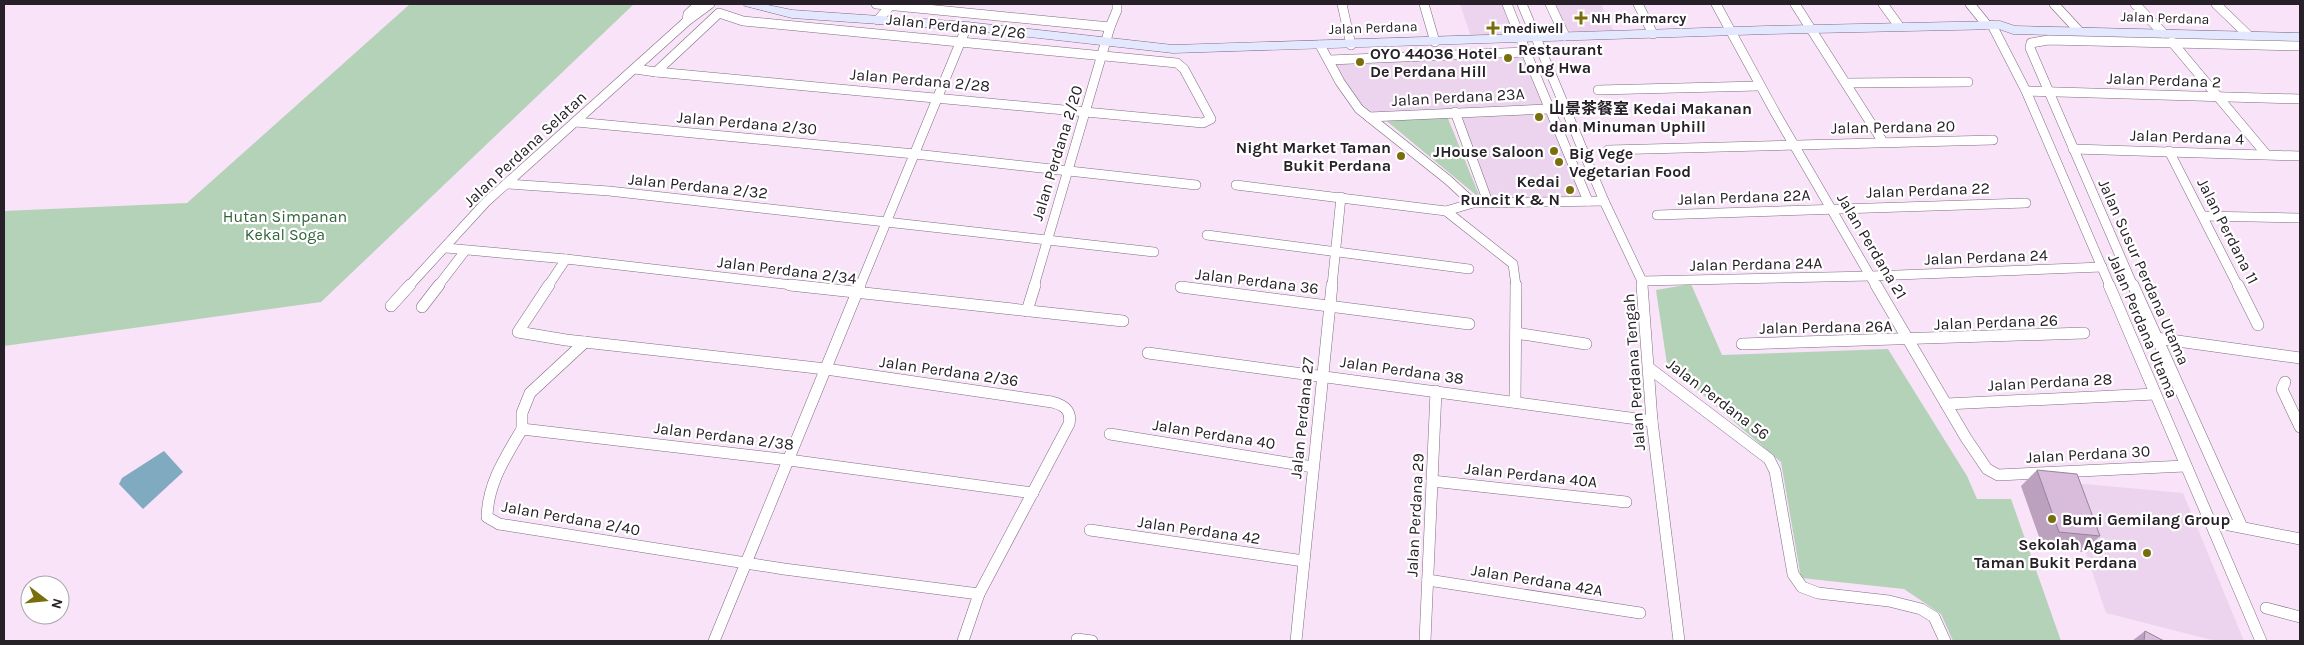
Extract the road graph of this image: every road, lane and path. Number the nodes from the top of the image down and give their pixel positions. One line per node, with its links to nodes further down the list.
1 (699, 4): 21 (street)
2 (710, 4): 21 (street)
3 (749, 4): 20 (street, Jalan Perdana)
4 (876, 4): 19 (street)
5 (1117, 4): 26 (street, Jalan Perdana 2/20)
6 (1342, 4): 42 (street)
7 (1424, 4): 39 (street)
8 (1507, 4): 35 (street)
9 (1522, 4): 36 (street, Jalan Perdana Tengah)
10 (1550, 4): 33 (street)
11 (1638, 4): 32 (street)
12 (1716, 4): 30 (street, Jalan Perdana 21)
13 (1796, 4): 28 (street)
14 (1883, 4): 24 (street)
15 (1970, 4): 22 (street, Jalan Perdana Utama)
16 (2054, 4): 25 (street)
17 (2135, 4): 27 (street)
18 (2216, 4): 31 (street)
19 (890, 5): 20 (street); 26 (street)
20 (878, 20): 23 (street, Jalan Perdana)
21 (687, 21): 47 (street, Jalan Perdana Selatan)
22 (1993, 25): 24 (street, Jalan Perdana); 25 (street, Jalan Perdana); 53 (street, Jalan Perdana Utama)
23 (967, 26): 37 (street); 38 (street, Jalan Perdana)
24 (1899, 26): 28 (street, Jalan Perdana)
25 (2074, 26): 27 (street, Jalan Perdana)
26 (1110, 27): 38 (street, Jalan Perdana 2/20)
27 (2158, 28): 31 (street, Jalan Perdana)
28 (1812, 29): 30 (street, Jalan Perdana); 50 (street)
29 (2300, 29): 31 (street, Jalan Perdana)
30 (1730, 31): 32 (street, Jalan Perdana); 51 (street, Jalan Perdana 21)
31 (2243, 31): 34 (street, Jalan Perdana)
32 (1653, 34): 33 (street, Jalan Perdana)
33 (1565, 36): 36 (street, Jalan Perdana)
34 (2300, 37)
35 (1520, 38): 36 (street, Jalan Perdana); 39 (street, Jalan Perdana); 44 (street)
36 (1535, 38): 79 (street, Jalan Perdana Tengah)
37 (961, 41): 45 (street, Jalan Perdana 2/26); 48 (street, Jalan Perdana 2/26); 55 (street)
38 (1106, 42): 41 (street, Jalan Perdana); 45 (street, Jalan Perdana 2/20)
39 (1435, 42): 42 (street, Jalan Perdana)
40 (2172, 42): 43 (street); 54 (street, Jalan Susur Perdana Utama); 56 (street)
41 (1320, 45): 42 (street, Jalan Perdana); 46 (street)
42 (1351, 45)
43 (2300, 46)
44 (1526, 52): 46 (street); 58 (street)
45 (1102, 56): 59 (street, Jalan Perdana 2/20); 63 (street, Jalan Perdana 2/26)
46 (1329, 60): 61 (street)
47 (635, 69): 48 (street, Jalan Perdana 2/28); 62 (street, Jalan Perdana Selatan)
48 (656, 72): 55 (street, Jalan Perdana 2/28)
49 (1968, 82): 50 (street)
50 (1846, 83): 65 (street)
51 (1759, 86): 52 (street); 66 (street, Jalan Perdana 21)
52 (1598, 90)
53 (2026, 91): 54 (street, Jalan Perdana 2); 96 (street, Jalan Perdana Utama)
54 (2048, 92): 56 (street, Jalan Perdana 2); 67 (street, Jalan Susur Perdana Utama)
55 (938, 96): 59 (street, Jalan Perdana 2/28); 70 (street)
56 (2219, 97): 57 (street, Jalan Perdana 2); 71 (street)
57 (2300, 99)
58 (1548, 108): 60 (street, Jalan Perdana 23A); 78 (street)
59 (1086, 110): 63 (street, Jalan Perdana 2/28); 73 (street, Jalan Perdana 2/20)
60 (1455, 112): 61 (street, Jalan Perdana 23A); 80 (street)
61 (1369, 117): 81 (street)
62 (576, 122): 70 (street, Jalan Perdana 2/30); 74 (street, Jalan Perdana Selatan)
63 (1203, 123)
64 (1993, 140): 65 (street, Jalan Perdana 20)
65 (1884, 142): 66 (street, Jalan Perdana 20)
66 (1793, 144): 68 (street, Jalan Perdana 20); 83 (street, Jalan Perdana 21)
67 (2073, 148): 69 (street, Jalan Perdana 4); 111 (street, Jalan Susur Perdana Utama)
68 (1608, 150)
69 (2169, 151): 71 (street, Jalan Perdana 4); 86 (street, Jalan Perdana 11)
70 (920, 154): 73 (street, Jalan Perdana 2/30); 88 (street)
71 (2266, 154): 72 (street, Jalan Perdana 4)
72 (2300, 156)
73 (1067, 172): 75 (street, Jalan Perdana 2/30); 90 (street, Jalan Perdana 2/20)
74 (507, 184): 88 (street, Jalan Perdana 2/32); 91 (street, Jalan Perdana Selatan)
75 (1196, 185)
76 (1236, 185): 77 (street)
77 (1341, 197): 84 (street); 93 (street, Jalan Perdana 27)
78 (1588, 201): 79 (street); 80 (street)
79 (1604, 201): 99 (street, Jalan Perdana Tengah)
80 (1488, 202): 81 (street)
81 (1473, 203): 84 (street)
82 (2026, 203): 83 (street, Jalan Perdana 22)
83 (1831, 208): 85 (street, Jalan Perdana 22A); 98 (street, Jalan Perdana 21)
84 (1446, 211): 109 (street)
85 (1657, 215)
86 (2204, 216): 87 (street); 108 (street, Jalan Perdana 11)
87 (2300, 218)
88 (886, 224): 90 (street, Jalan Perdana 2/32); 101 (street)
89 (1207, 235): 93 (street)
90 (1046, 240): 94 (street); 105 (street, Jalan Perdana 2/20)
91 (446, 248): 92 (street, Jalan Perdana 2/34); 102 (street, Jalan Perdana Selatan)
92 (465, 251): 95 (street, Jalan Perdana 2/34); 104 (street)
93 (1336, 251): 97 (street); 103 (street, Jalan Perdana 27)
94 (1154, 252)
95 (566, 259): 101 (street, Jalan Perdana 2/34); 113 (street, Jalan Perdana 2/36)
96 (2102, 267): 98 (street, Jalan Perdana 24); 123 (street, Jalan Perdana Utama)
97 (1469, 269)
98 (1872, 276): 99 (street, Jalan Perdana 24A); 112 (street, Jalan Perdana 21)
99 (1642, 281): 118 (street, Jalan Perdana Tengah)
100 (1181, 287): 103 (street, Jalan Perdana 36)
101 (857, 294): 105 (street, Jalan Perdana 2/34); 119 (street)
102 (391, 306)
103 (1330, 306): 107 (street, Jalan Perdana 36); 120 (street, Jalan Perdana 27)
104 (422, 307)
105 (1027, 311): 106 (street, Jalan Perdana 2/34)
106 (1124, 322)
107 (1469, 324)
108 (2258, 326)
109 (1516, 333): 114 (street); 124 (street)
110 (2084, 333): 112 (street, Jalan Perdana 26)
111 (2156, 338): 117 (street); 138 (street, Jalan Susur Perdana Utama)
112 (1910, 340): 115 (street, Jalan Perdana 26A); 125 (street, Jalan Perdana 21)
113 (585, 342): 119 (street, Jalan Perdana 2/36); 128 (street)
114 (1586, 344)
115 (1742, 344)
116 (1148, 353): 120 (street, Jalan Perdana 38)
117 (2300, 358)
118 (1649, 368): 126 (street, Jalan Perdana Tengah); 155 (street, Jalan Perdana 56)
119 (826, 369): 130 (street); 135 (street, Jalan Perdana 2/36)
120 (1323, 376): 122 (street, Jalan Perdana 38); 132 (street, Jalan Perdana 27)
121 (2285, 382): 127 (street)
122 (1436, 391): 124 (street, Jalan Perdana 38); 134 (street, Jalan Perdana 29)
123 (2155, 394): 125 (street, Jalan Perdana 28); 131 (street, Jalan Perdana Utama)
124 (1515, 402): 126 (street, Jalan Perdana 38)
125 (1946, 404): 133 (street, Jalan Perdana 21)
126 (1652, 420): 154 (street, Jalan Perdana Tengah)
127 (2300, 427)
128 (522, 429): 130 (street, Jalan Perdana 2/38); 142 (street, Jalan Perdana 2/40)
129 (1110, 434): 132 (street, Jalan Perdana 40)
130 (789, 460): 135 (street, Jalan Perdana 2/38); 142 (street)
131 (2185, 466): 133 (street, Jalan Perdana 30); 137 (street, Jalan Perdana Utama)
132 (1314, 467): 141 (street, Jalan Perdana 27)
133 (1992, 473)
134 (1432, 481): 136 (street, Jalan Perdana 40A); 143 (street, Jalan Perdana 29)
135 (1033, 493): 144 (street, Jalan Perdana 2/36)
136 (1626, 502)
137 (2209, 521): 138 (street); 156 (street, Jalan Perdana Utama)
138 (2242, 527): 140 (street)
139 (1090, 530): 141 (street, Jalan Perdana 42)
140 (2300, 539)
141 (1304, 561): 152 (street, Jalan Perdana 27)
142 (747, 563): 144 (street); 149 (street)
143 (1428, 580): 146 (street, Jalan Perdana 42A); 153 (street, Jalan Perdana 29)
144 (979, 594): 150 (street, Jalan Perdana 2/36)
145 (2266, 608): 147 (street)
146 (1640, 613)
147 (2300, 616)
148 (1077, 639): 151 (street)
149 (714, 641)
150 (963, 641)
151 (1092, 641)
152 (1296, 641)
153 (1425, 641)
154 (1679, 641)
155 (1945, 641)
156 (2261, 641)

